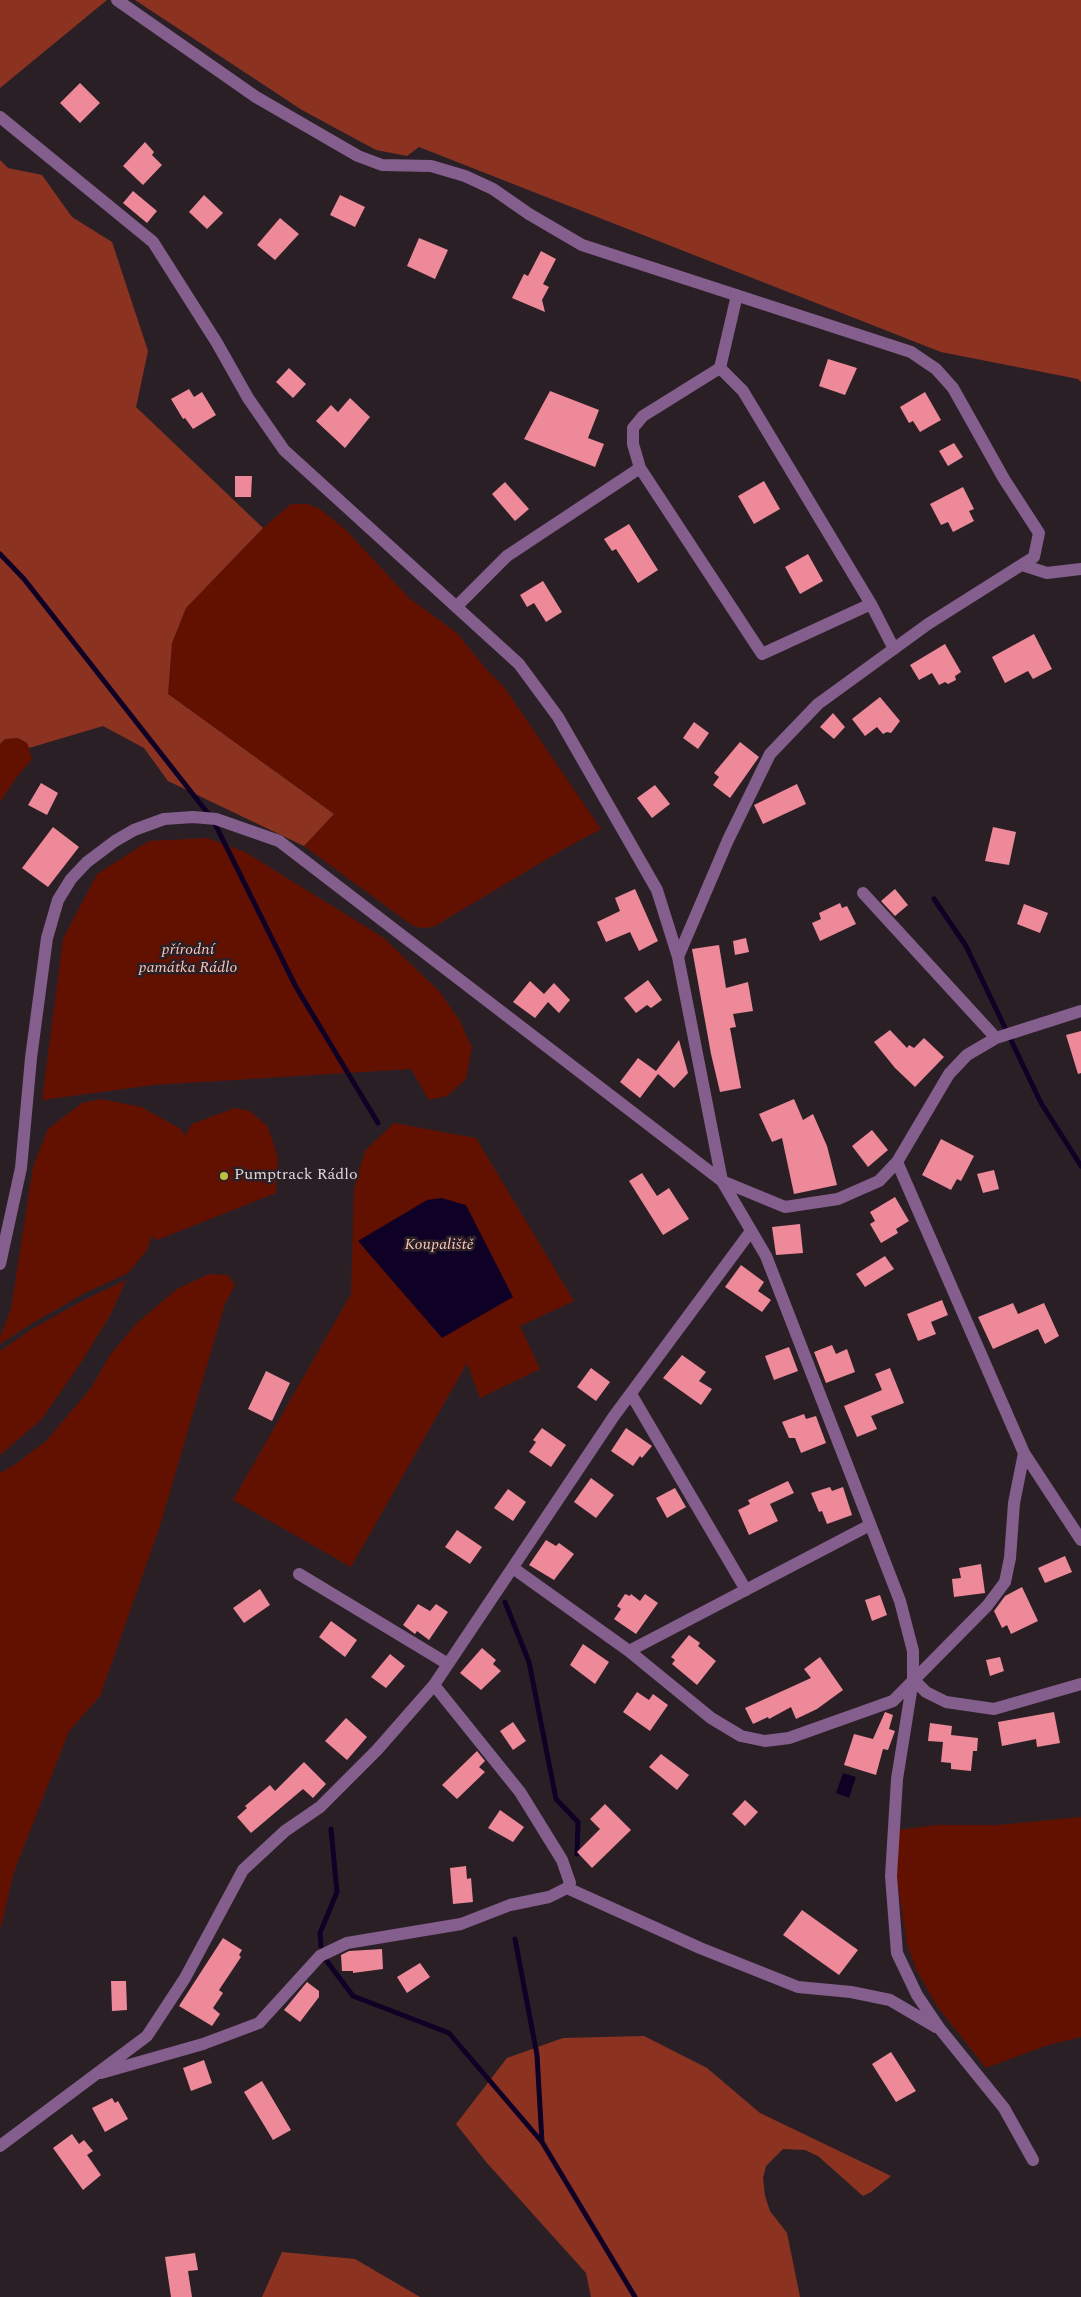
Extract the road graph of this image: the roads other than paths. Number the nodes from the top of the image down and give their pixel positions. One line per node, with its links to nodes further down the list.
1 (117, 0): 3 (street)
2 (0, 117): 9 (street)
3 (737, 296): 4 (street); 6 (street)
4 (720, 368): 5 (street); 8 (street)
5 (640, 468): 8 (street); 9 (street)
6 (1022, 565): 7 (street); 10 (street)
7 (1081, 569)
8 (871, 604): 10 (street)
9 (456, 607): 12 (street)
10 (894, 649): 12 (street)
11 (863, 893): 14 (street)
12 (678, 957): 16 (street)
13 (1081, 1011): 14 (street)
14 (996, 1038): 15 (street)
15 (897, 1162): 16 (street); 20 (street)
16 (722, 1181): 17 (street); 18 (street)
17 (751, 1231): 19 (street); 21 (street)
18 (0, 1264)
19 (631, 1394): 23 (street); 25 (street)
20 (1024, 1453): 22 (street); 28 (street)
21 (870, 1525): 25 (street); 28 (street)
22 (1081, 1540)
23 (513, 1568): 26 (street); 27 (street)
24 (299, 1574): 27 (street)
25 (746, 1590): 26 (street)
26 (629, 1650): 28 (street)
27 (448, 1664): 30 (street)
28 (913, 1679): 29 (street); 32 (street)
29 (1081, 1684)
30 (434, 1685): 31 (street); 33 (street)
31 (567, 1888): 32 (street); 33 (street)
32 (940, 2029): 35 (street)
33 (92, 2076): 34 (street)
34 (0, 2146)
35 (1033, 2160)

